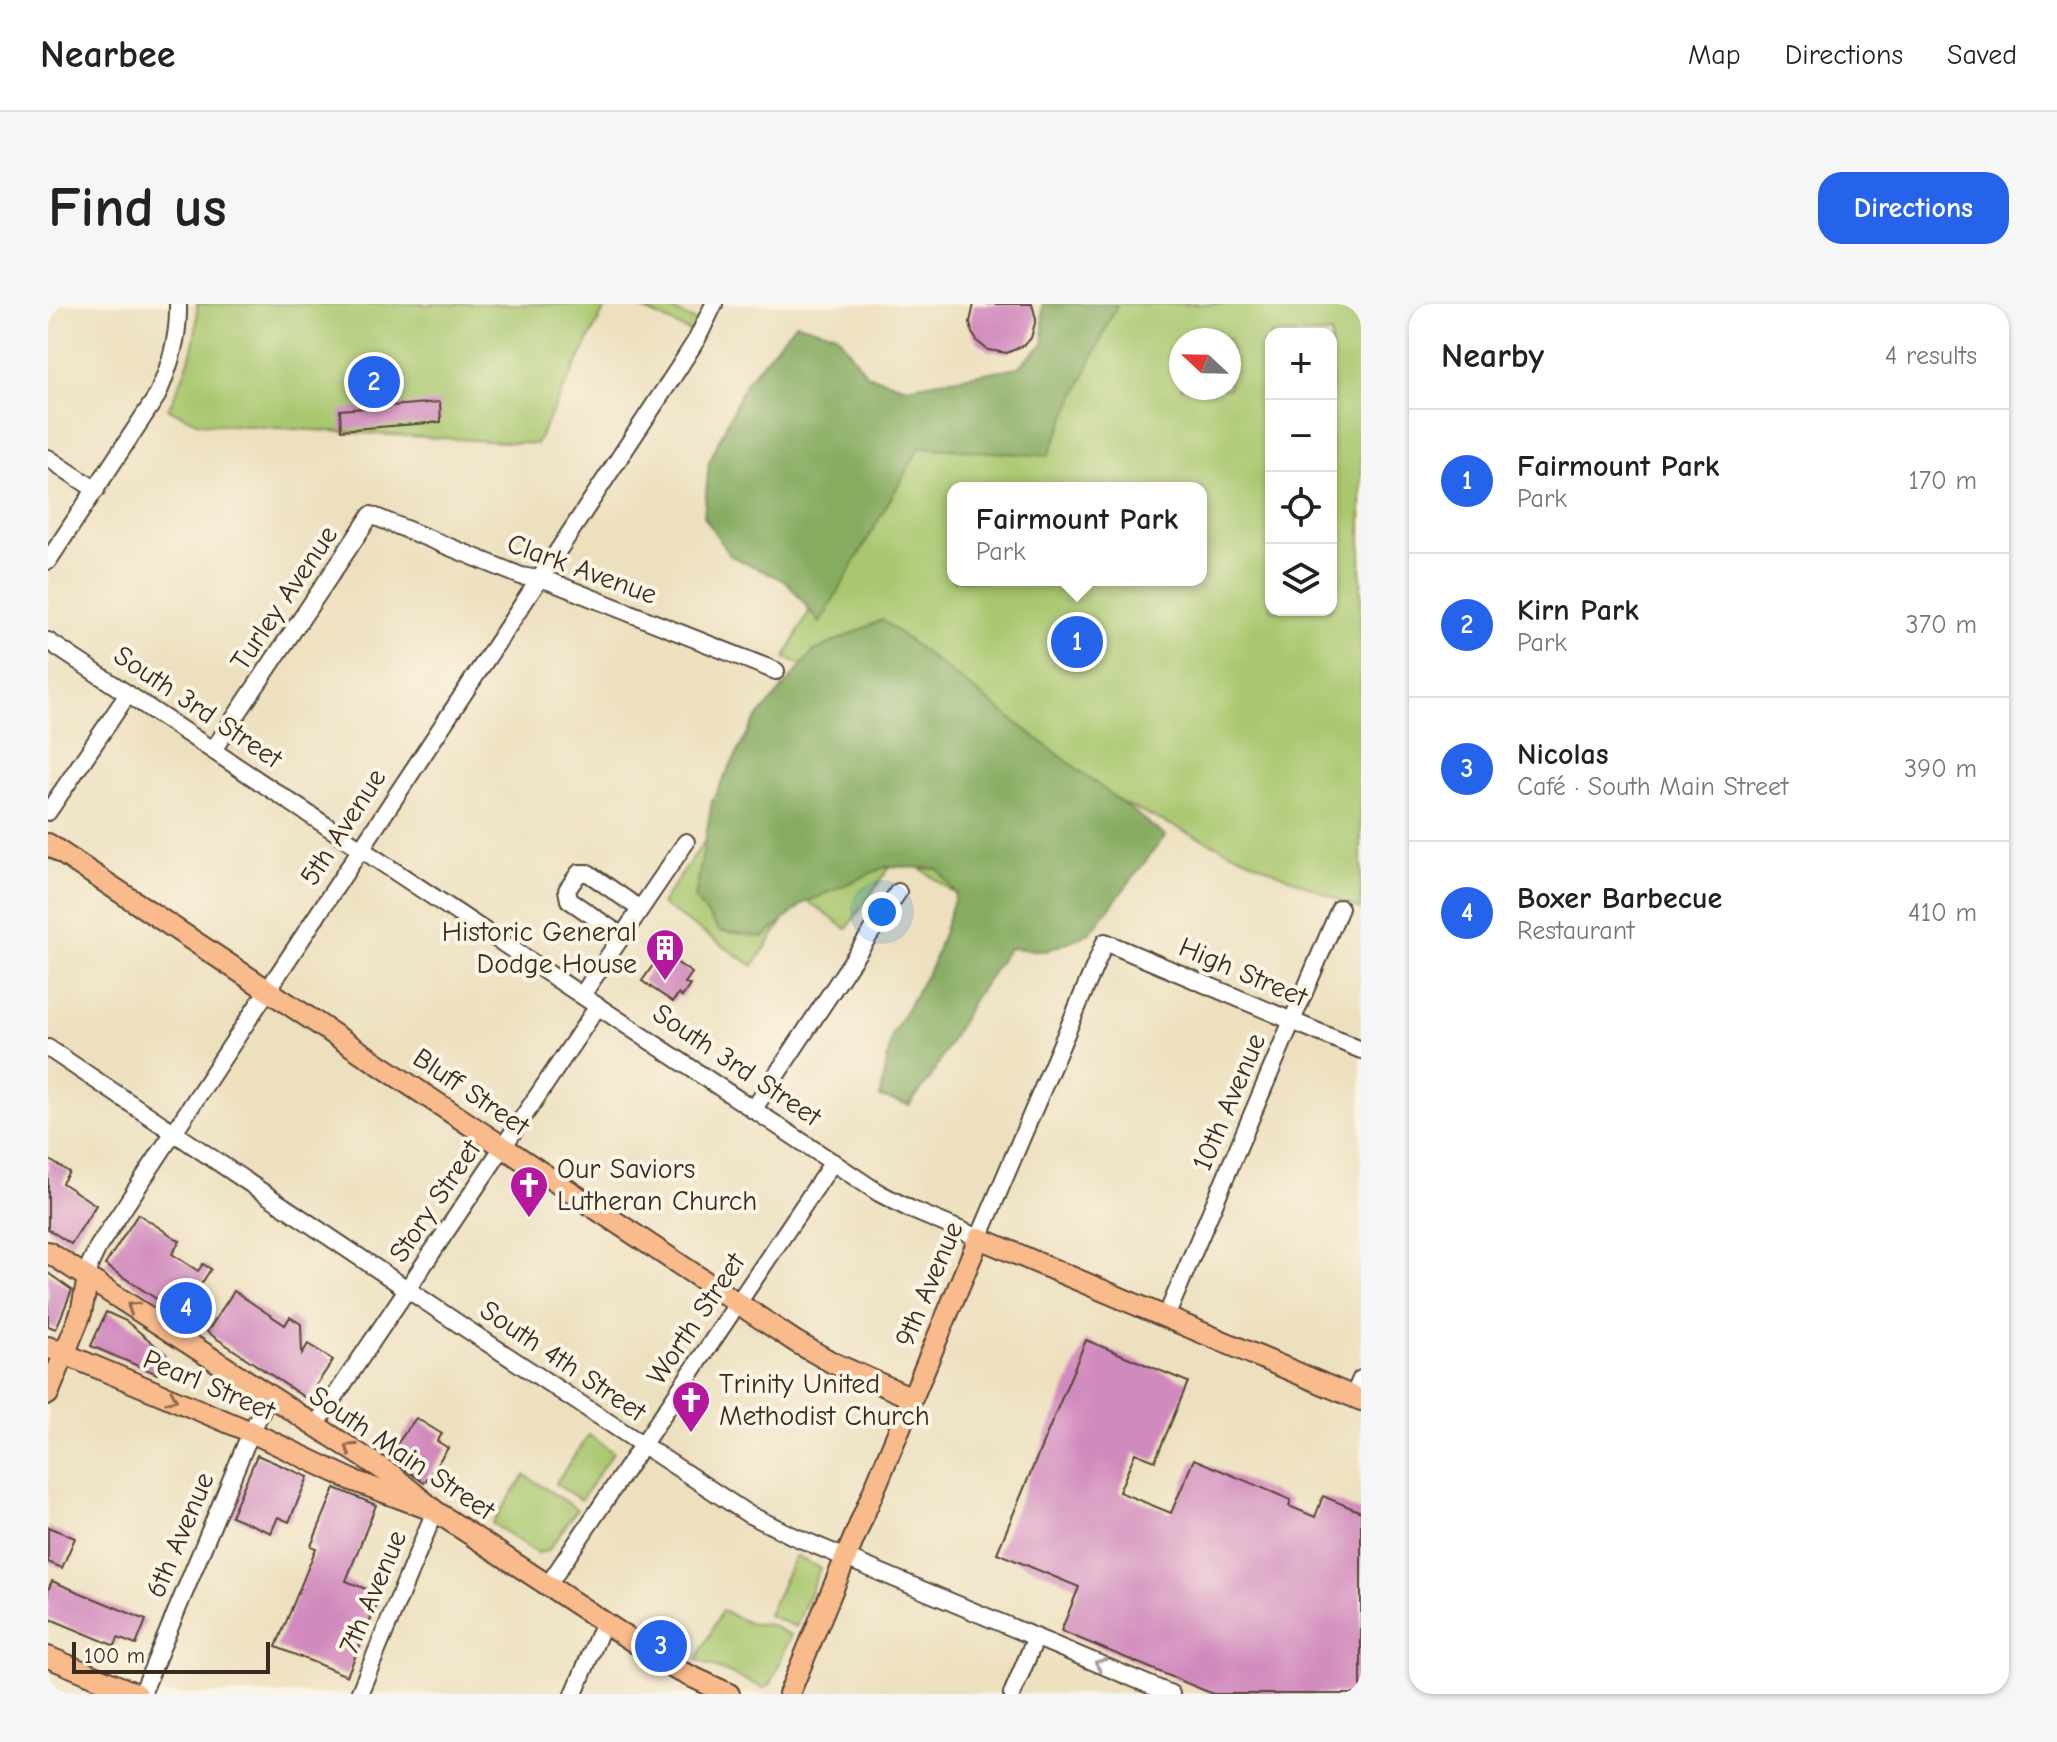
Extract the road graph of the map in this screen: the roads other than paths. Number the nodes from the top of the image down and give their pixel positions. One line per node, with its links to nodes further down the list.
1 (178, 304): 4 (street)
2 (714, 304): 7 (street, 5th Avenue)
3 (48, 458): 4 (street)
4 (96, 490): 6 (street)
5 (371, 515): 7 (street, Clark Avenue); 11 (street, Turley Avenue)
6 (48, 561)
7 (538, 579): 9 (street, Clark Avenue); 15 (street, 5th Avenue)
8 (48, 641): 10 (street, South 3rd Street)
9 (776, 671)
10 (128, 694): 11 (street, South 3rd Street); 12 (street)
11 (213, 750): 15 (street, South 3rd Street)
12 (48, 812)
13 (686, 842): 18 (street)
14 (48, 844): 21 (main road, Bluff Street)
15 (362, 850): 21 (street, 5th Avenue); 22 (street, South 3rd Street)
16 (898, 892): 27 (street)
17 (1340, 908): 24 (street, 10th Avenue)
18 (640, 909): 19 (street); 19 (street)
19 (622, 936): 22 (street)
20 (1105, 942): 24 (street, High Street); 31 (street, 9th Avenue)
21 (269, 991): 28 (street, 5th Avenue); 29 (main road, Bluff Street)
22 (582, 995): 23 (street, South 3rd Street)
23 (598, 1006): 27 (street, South 3rd Street); 29 (street, Story Street)
24 (1291, 1021): 26 (street, High Street); 36 (street, 10th Avenue)
25 (48, 1048): 28 (street, South 4th Street)
26 (1361, 1050)
27 (753, 1110): 30 (street, South 3rd Street)
28 (174, 1132): 33 (street, 5th Avenue); 34 (street, South 4th Street)
29 (503, 1147): 34 (street, Story Street); 35 (main road, Bluff Street)
30 (833, 1162): 31 (street, South 3rd Street); 35 (street, Worth Street)
31 (979, 1238): 36 (main road, South 3rd Street); 41 (main road, 9th Avenue)
32 (48, 1252): 33 (main road, South Main Street)
33 (88, 1278): 37 (main road, 5th Avenue); 40 (main road, South Main Street, one-way to 33)
34 (407, 1289): 42 (street, Story Street); 44 (street, South 4th Street)
35 (738, 1303): 41 (main road, Bluff Street); 44 (street, Worth Street)
36 (1166, 1317): 38 (main road, South 3rd Street)
37 (56, 1350): 39 (main road, 5th Avenue); 43 (main road, Pearl Street, one-way to 43)
38 (1358, 1392)
39 (48, 1394)
40 (269, 1397): 42 (main road, South Main Street); 43 (street, 6th Avenue)
41 (912, 1398): 46 (main road, 9th Avenue)
42 (315, 1426): 45 (main road, South Main Street, one-way to 42)
43 (251, 1432): 45 (main road, Pearl Street); 51 (street, 6th Avenue)
44 (642, 1445): 46 (street, South 4th Street); 47 (street, Worth Street)
45 (435, 1511): 47 (main road, South Main Street); 52 (street, 7th Avenue)
46 (846, 1557): 49 (street, South 4th Street); 55 (main road, 9th Avenue)
47 (548, 1585): 48 (main road, South Main Street)
48 (604, 1622): 53 (street); 54 (main road, South Main Street)
49 (1036, 1637): 56 (street); 57 (street, South 4th Street, one-way to 49)
50 (48, 1657): 51 (main road)
51 (139, 1694)
52 (359, 1694)
53 (574, 1694)
54 (729, 1694)
55 (789, 1694)
56 (1012, 1694)
57 (1171, 1694)

